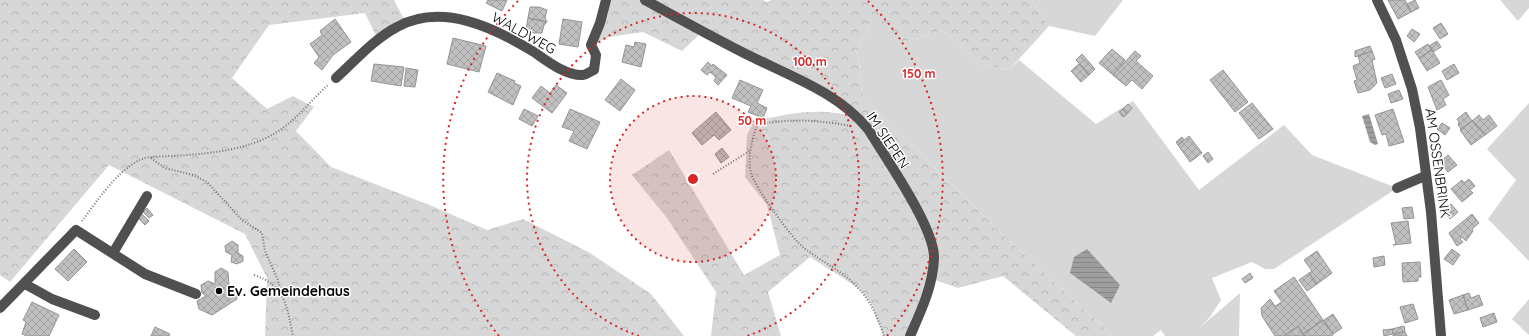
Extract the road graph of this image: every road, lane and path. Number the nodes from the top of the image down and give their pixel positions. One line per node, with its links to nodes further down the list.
1 (606, 0): 4 (street, WALDWEG)
2 (644, 0): 5 (street, IM SIEPEN)
3 (1378, 0): 9 (street, AM OSSENBRINK)
4 (336, 78): 7 (path)
5 (868, 129): 6 (path); 22 (street, IM SIEPEN)
6 (751, 150): 8 (path); 21 (path)
7 (150, 157): 12 (path); 17 (path)
8 (713, 174)
9 (1425, 176): 10 (street); 23 (street, AM OSSENBRINK)
10 (1397, 188)
11 (147, 196): 13 (street)
12 (76, 230): 13 (street); 15 (street)
13 (113, 253): 16 (street)
14 (254, 274): 17 (path)
15 (25, 284): 18 (street); 19 (street)
16 (196, 294)
17 (282, 294): 20 (path)
18 (0, 308)
19 (95, 315)
20 (292, 336)
21 (884, 336)
22 (910, 336)
23 (1441, 336)

